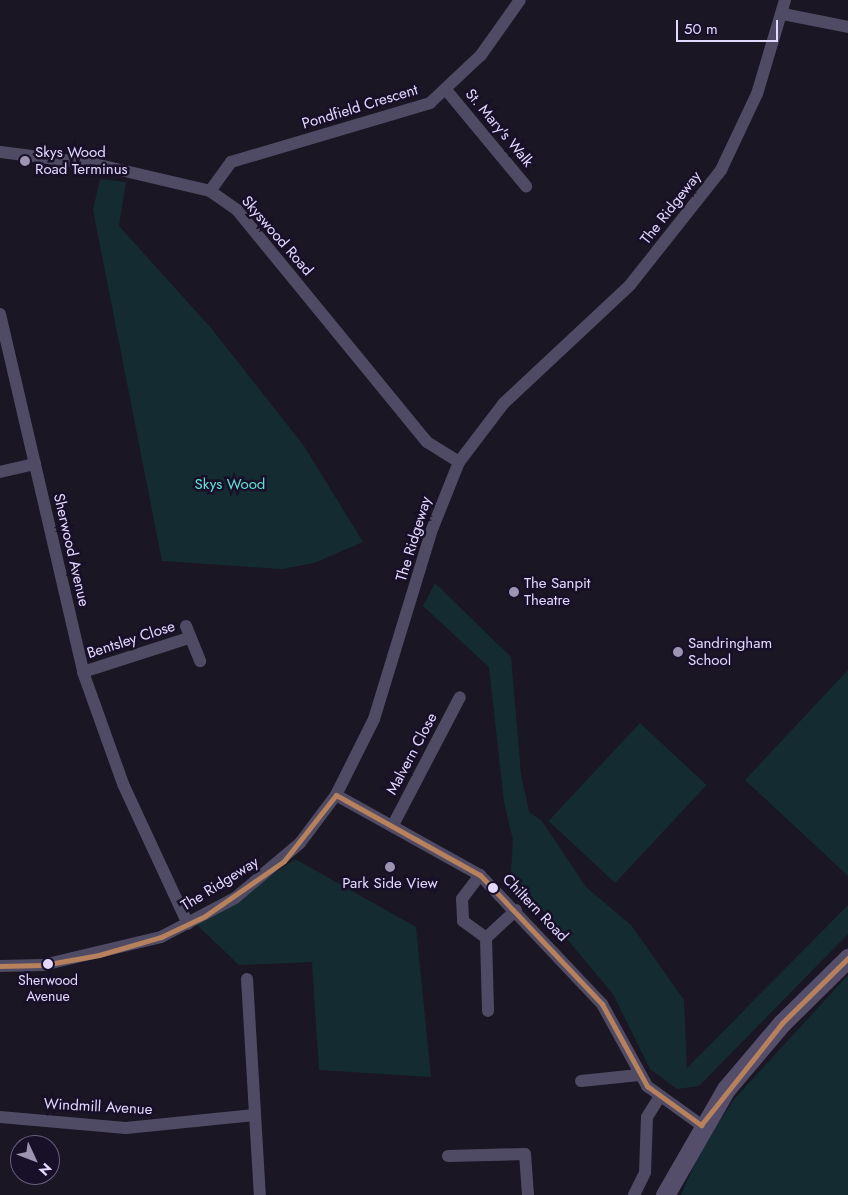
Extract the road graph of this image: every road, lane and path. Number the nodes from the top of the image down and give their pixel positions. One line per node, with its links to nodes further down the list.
1 (520, 0): 5 (street, Pondfield Crescent)
2 (785, 0): 3 (street, The Ridgeway)
3 (783, 14): 4 (street); 10 (street, The Ridgeway)
4 (848, 27)
5 (447, 91): 7 (street, St. Mary's Walk); 8 (street, Pondfield Crescent)
6 (0, 152): 8 (street, Skyswood Road)
7 (526, 186)
8 (210, 191): 10 (street, Skyswood Road)
9 (0, 314): 11 (street, Sherwood Avenue)
10 (459, 462): 16 (street, The Ridgeway)
11 (35, 464): 12 (street); 14 (street, Sherwood Avenue)
12 (0, 472)
13 (200, 662): 14 (street, Bentsley Close)
14 (83, 672): 20 (street, Sherwood Avenue)
15 (460, 697): 17 (street, Malvern Close)
16 (336, 794): 17 (street, Chiltern Road); 20 (street, The Ridgeway)
17 (393, 825): 18 (street, Chiltern Road)
18 (480, 875): 19 (street, Chiltern Road); 21 (street)
19 (516, 910): 21 (street); 26 (street, Chiltern Road)
20 (188, 924): 23 (street, The Ridgeway)
21 (486, 938): 25 (street)
22 (848, 958): 31 (street)
23 (0, 966)
24 (247, 979): 29 (street)
25 (488, 1011)
26 (639, 1075): 27 (street); 28 (street, Chiltern Road)
27 (581, 1081)
28 (659, 1098): 31 (street, Chiltern Road); 35 (street)
29 (254, 1115): 30 (street, Windmill Avenue); 33 (street)
30 (0, 1117)
31 (701, 1125): 36 (street)
32 (448, 1156): 34 (street)
33 (260, 1195)
34 (528, 1195)
35 (634, 1195)
36 (665, 1195)

